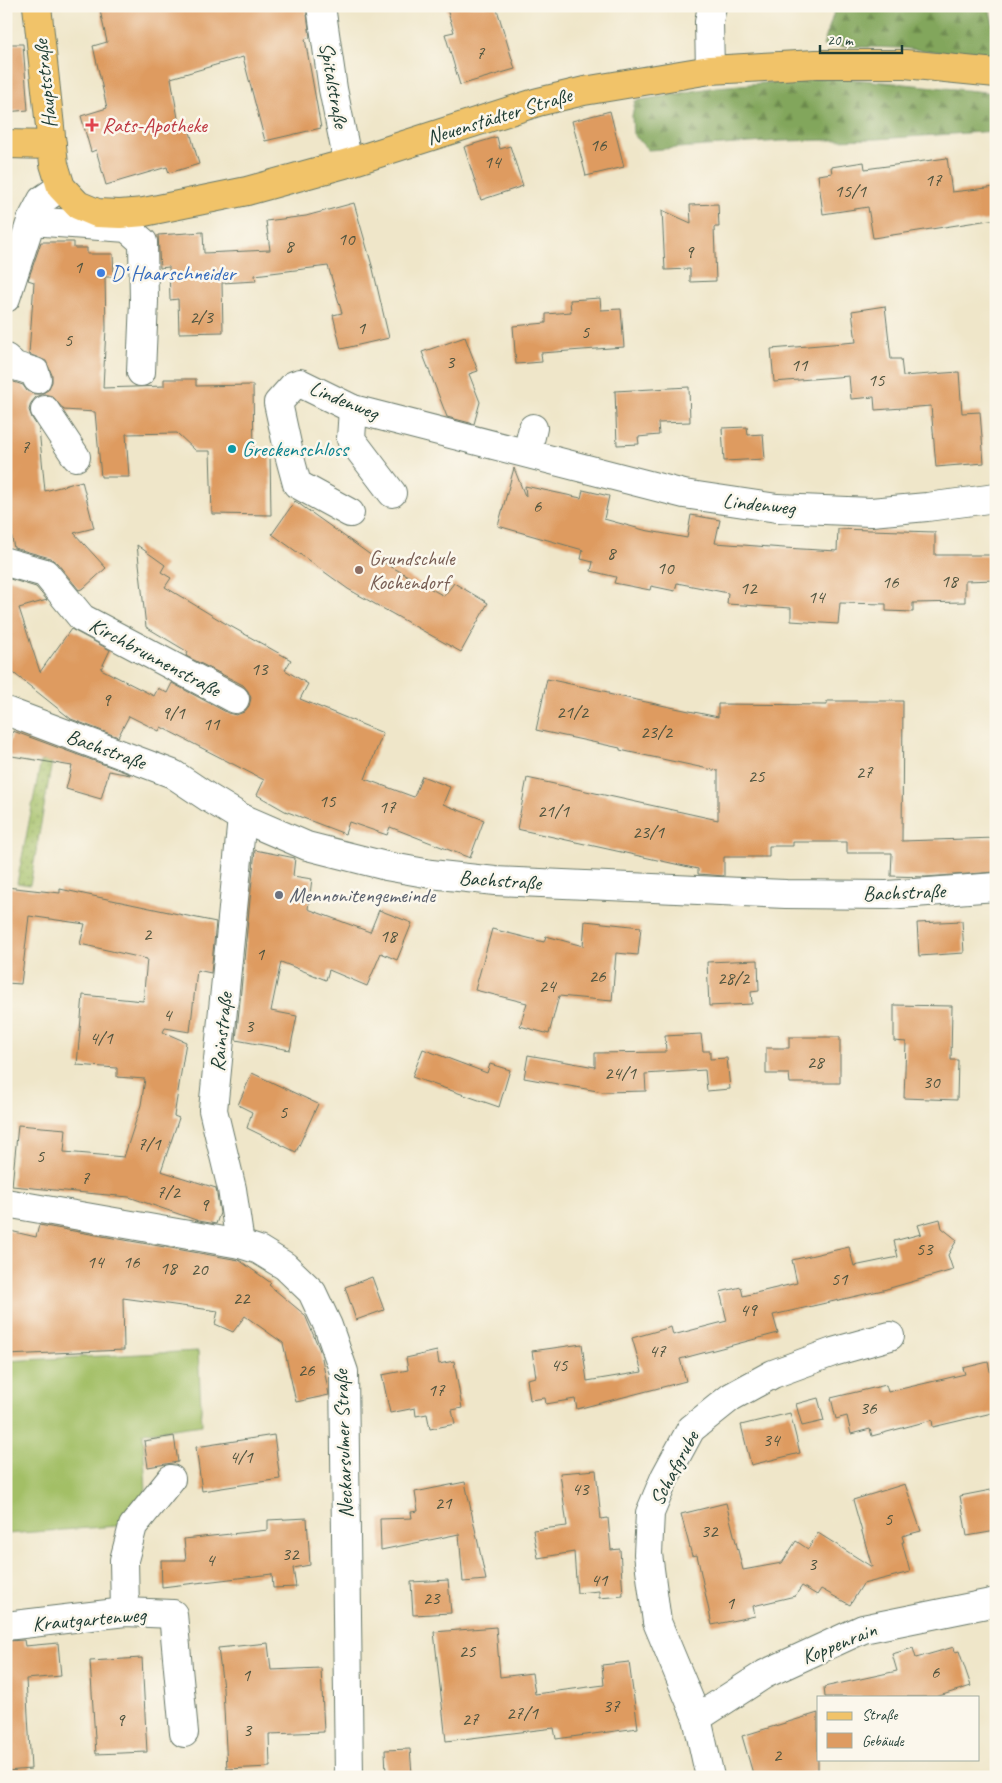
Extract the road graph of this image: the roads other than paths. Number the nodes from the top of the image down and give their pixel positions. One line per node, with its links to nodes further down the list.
1 (37, 6): 7 (main road, Hauptstraße)
2 (321, 6): 8 (street, Spitalstraße)
3 (712, 6): 4 (street)
4 (710, 70): 5 (main road, Neuenstädter Straße); 8 (main road, Neuenstädter Straße)
5 (996, 74)
6 (6, 144): 7 (main road, Hauptstraße)
7 (52, 145): 9 (main road, Neuenstädter Straße)
8 (348, 163): 9 (main road, Neuenstädter Straße)
9 (62, 187): 10 (street)
10 (31, 221): 11 (street); 13 (street)
11 (6, 298)
12 (6, 358): 14 (street)
13 (141, 372)
14 (36, 375)
15 (353, 409): 18 (street); 19 (street, Lindenweg); 20 (street, Lindenweg)
16 (44, 410): 17 (street)
17 (76, 457)
18 (392, 493)
19 (996, 498)
20 (350, 512)
21 (6, 562): 22 (street, Kirchbrunnenstraße)
22 (236, 699)
23 (6, 711): 24 (street, Bachstraße)
24 (242, 818): 25 (street, Bachstraße); 27 (street, Rainstraße)
25 (996, 887)
26 (6, 1202): 27 (street, Neckarsulmer Straße)
27 (240, 1244): 35 (street, Neckarsulmer Straße)
28 (890, 1336): 33 (street, Schafgrube)
29 (171, 1479): 31 (street)
30 (996, 1602): 33 (street, Koppenrain)
31 (125, 1612): 32 (street, Krautgartenweg); 34 (street, Krautgartenweg)
32 (6, 1626)
33 (696, 1718): 36 (street, Schafgrube)
34 (184, 1733)
35 (349, 1777)
36 (710, 1777)

